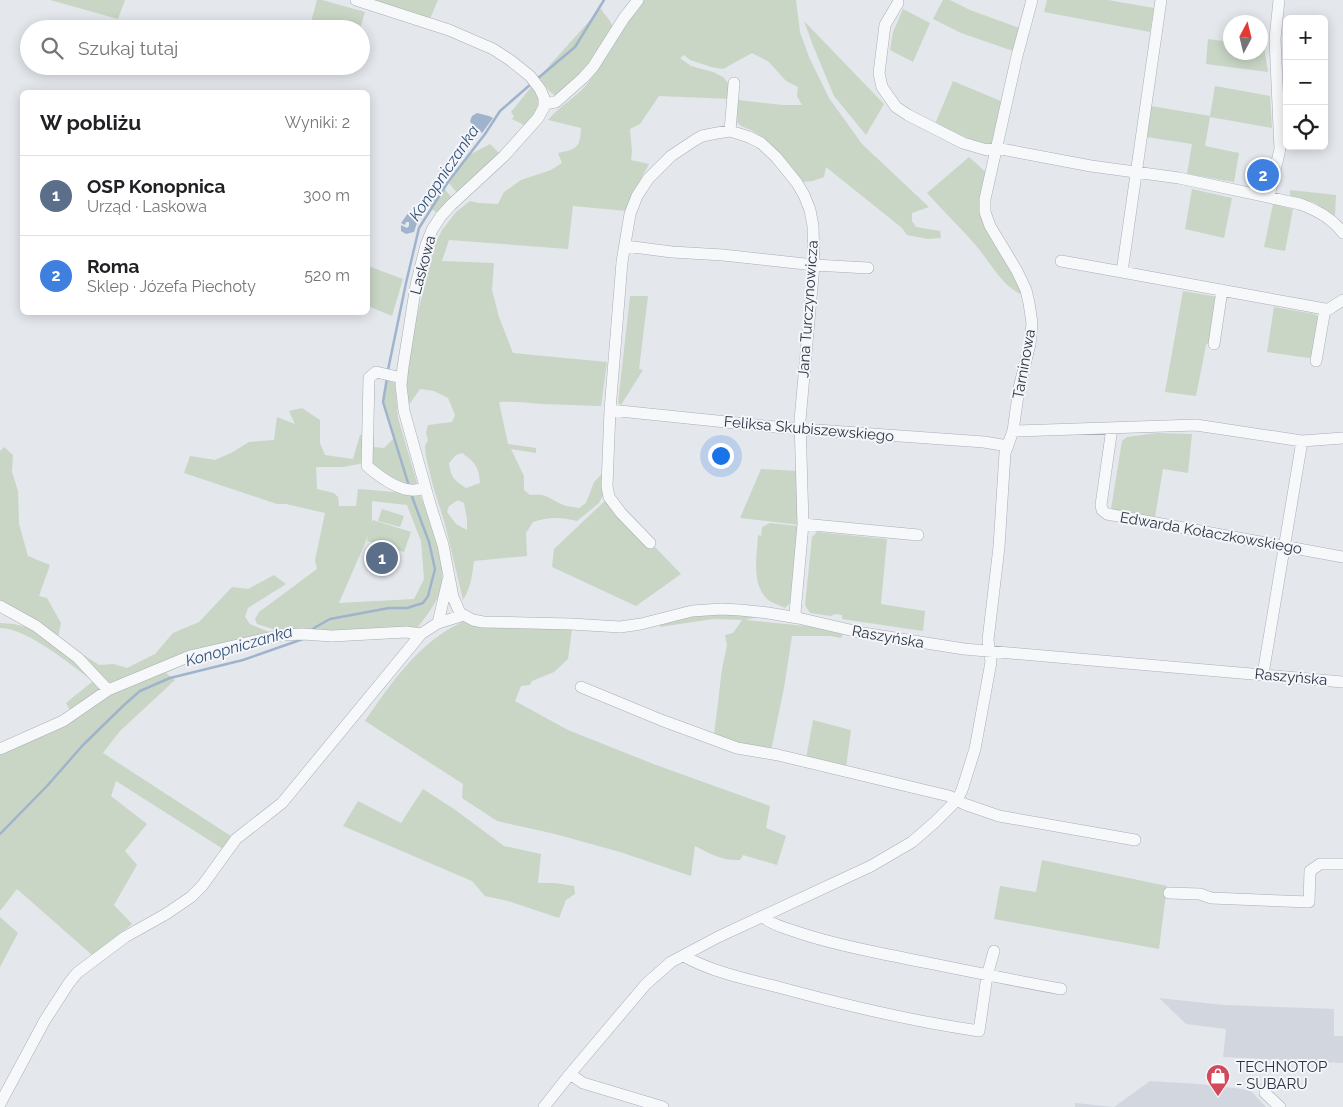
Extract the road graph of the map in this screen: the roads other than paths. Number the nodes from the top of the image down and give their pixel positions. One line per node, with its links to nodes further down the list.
1 (356, 0): 8 (street)
2 (638, 0): 8 (street)
3 (1032, 0): 10 (street, Tarninowa)
4 (1161, 0): 11 (street)
5 (1279, 0): 12 (street)
6 (898, 3): 10 (street)
7 (734, 83): 9 (street)
8 (544, 104): 24 (street, Laskowa)
9 (730, 131): 14 (street); 16 (street, Jana Turczynowicza)
10 (996, 148): 11 (street); 28 (street, Tarninowa)
11 (1136, 172): 12 (street); 18 (street)
12 (1269, 196): 13 (street)
13 (1343, 233)
14 (625, 246): 16 (street); 25 (street)
15 (1060, 261): 18 (street)
16 (814, 265): 17 (street); 27 (street, Jana Turczynowicza)
17 (868, 268)
18 (1122, 272): 19 (street)
19 (1222, 290): 21 (street); 22 (street)
20 (1343, 300): 21 (street)
21 (1325, 309): 23 (street)
22 (1214, 344)
23 (1316, 361)
24 (392, 376): 32 (street, Laskowa); 32 (street)
25 (610, 410): 27 (street, Feliksa Skubiszewskiego); 35 (street)
26 (1112, 428): 28 (street); 30 (street); 36 (street, Edwarda Kołaczkowskiego)
27 (800, 429): 31 (street, Feliksa Skubiszewskiego); 33 (street, Jana Turczynowicza)
28 (1013, 431): 31 (street, Tarninowa)
29 (1343, 438): 30 (street)
30 (1302, 442): 36 (street)
31 (1008, 446): 44 (street, Tarninowa)
32 (425, 487): 38 (street, Laskowa)
33 (803, 524): 34 (street); 41 (street, Jana Turczynowicza)
34 (918, 536)
35 (650, 543)
36 (1284, 547): 37 (street, Edwarda Kołaczkowskiego); 45 (street)
37 (1343, 557)
38 (448, 578): 40 (street, Laskowa); 42 (street, Laskowa)
39 (0, 606): 48 (street)
40 (464, 615): 41 (street, Raszyńska); 42 (street)
41 (798, 618): 44 (street, Raszyńska)
42 (438, 622): 43 (street)
43 (421, 634): 48 (street); 61 (street)
44 (990, 652): 45 (street, Raszyńska); 50 (street, Tarninowa)
45 (1263, 674): 46 (street, Raszyńska)
46 (1343, 682)
47 (581, 687): 50 (street)
48 (108, 690): 49 (street)
49 (0, 749)
50 (957, 800): 51 (street); 54 (street)
51 (1135, 840)
52 (1343, 864): 53 (street)
53 (1169, 892)
54 (763, 917): 56 (street); 57 (street)
55 (994, 951): 57 (street)
56 (684, 956): 57 (street); 59 (street)
57 (987, 976): 58 (street)
58 (1061, 989)
59 (570, 1074): 62 (street); 63 (street)
60 (1265, 1093): 64 (street)
61 (0, 1104)
62 (544, 1107)
63 (663, 1107)
64 (1280, 1107)

